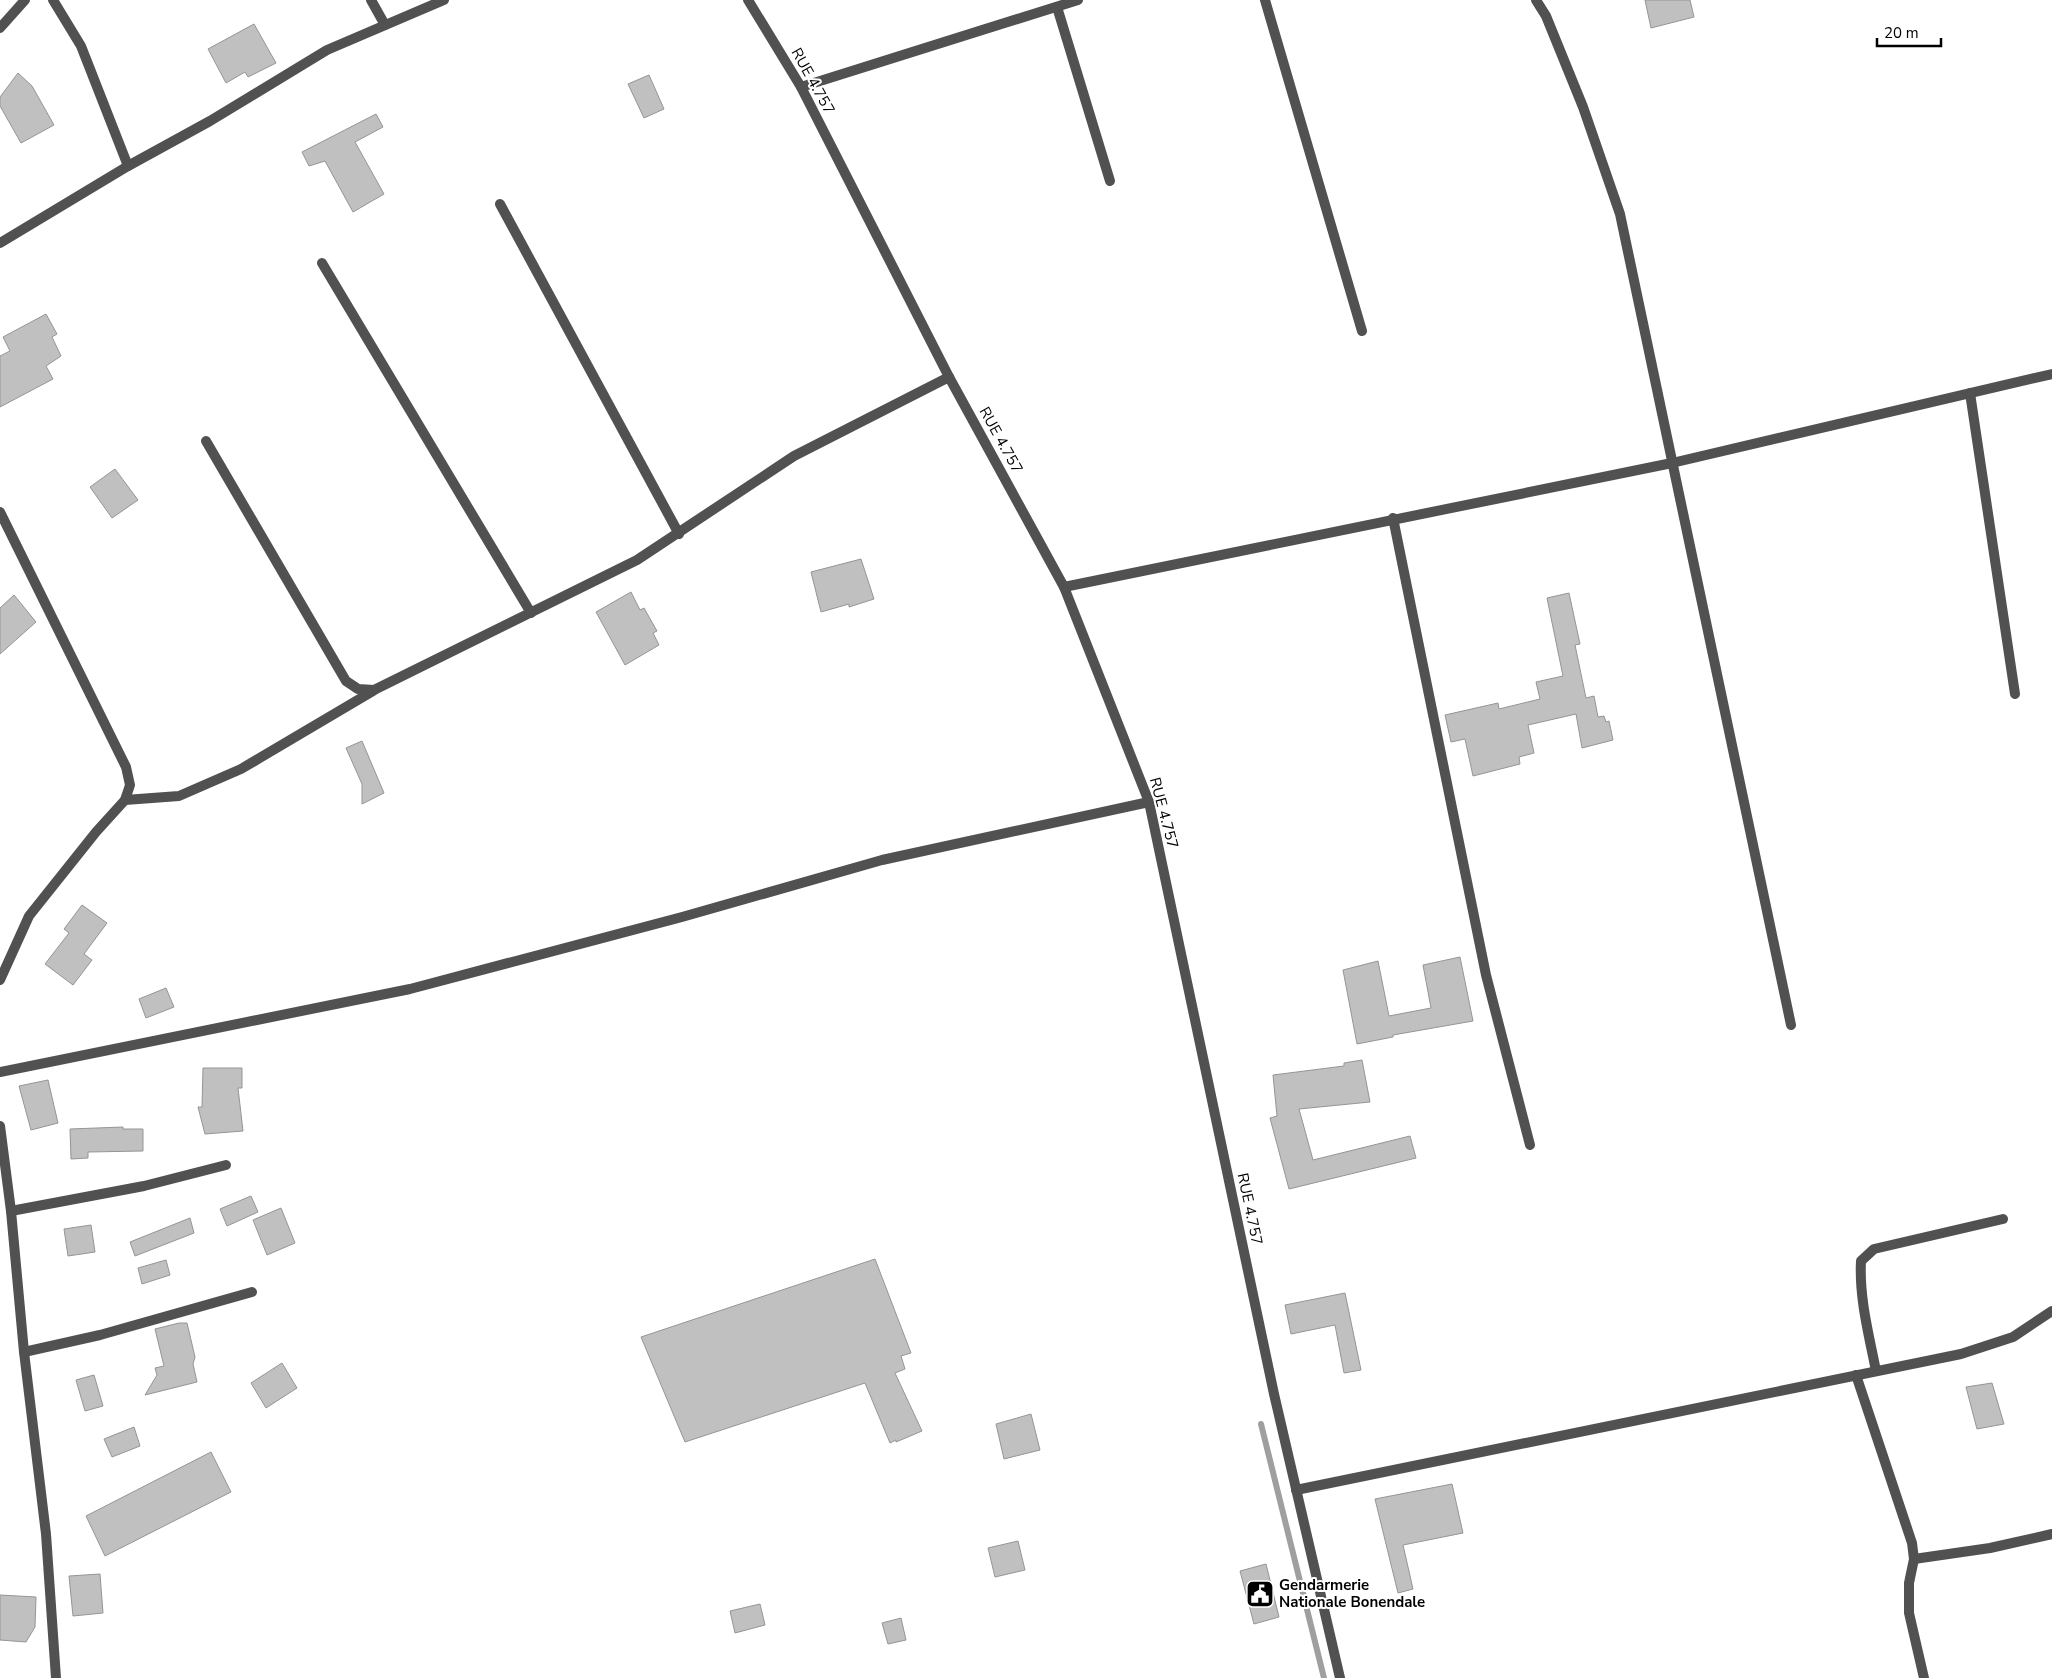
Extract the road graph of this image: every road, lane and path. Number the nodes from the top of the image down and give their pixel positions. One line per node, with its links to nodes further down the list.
1 (25, 0): 11 (street)
2 (53, 0): 13 (street)
3 (371, 0): 10 (street)
4 (444, 0): 10 (street)
5 (748, 0): 12 (street, RUE 4.757)
6 (1078, 0): 9 (street)
7 (1265, 0): 18 (street)
8 (1536, 0): 23 (street)
9 (1057, 7): 12 (street); 14 (street)
10 (385, 25): 13 (street)
11 (0, 28)
12 (800, 87): 20 (street, RUE 4.757)
13 (128, 166): 16 (street)
14 (1110, 181)
15 (500, 204): 26 (street)
16 (0, 243)
17 (322, 263): 28 (street)
18 (1362, 331)
19 (2052, 374): 21 (street)
20 (949, 377): 26 (street); 27 (street, RUE 4.757)
21 (1970, 393): 23 (street); 30 (street)
22 (206, 441): 29 (street)
23 (1672, 463): 25 (street); 34 (street)
24 (0, 512): 31 (street)
25 (1393, 518): 27 (street); 37 (street)
26 (679, 534): 28 (street)
27 (1064, 587): 32 (street, RUE 4.757)
28 (531, 613): 29 (street)
29 (374, 690): 31 (street)
30 (2015, 694)
31 (125, 800): 33 (street)
32 (1149, 802): 35 (street); 46 (street, RUE 4.757)
33 (0, 980)
34 (1791, 1025)
35 (0, 1072)
36 (0, 1126): 39 (street)
37 (1530, 1145)
38 (226, 1165): 39 (street)
39 (11, 1211): 43 (street)
40 (2003, 1219): 44 (street)
41 (252, 1292): 43 (street)
42 (2052, 1311): 44 (street)
43 (24, 1352): 49 (street)
44 (1876, 1371): 45 (street)
45 (1856, 1375): 46 (street); 48 (street)
46 (1296, 1490): 50 (street, RUE 4.757)
47 (2052, 1534): 48 (street)
48 (1914, 1559): 51 (street)
49 (56, 1678)
50 (1340, 1678)
51 (1924, 1678)

